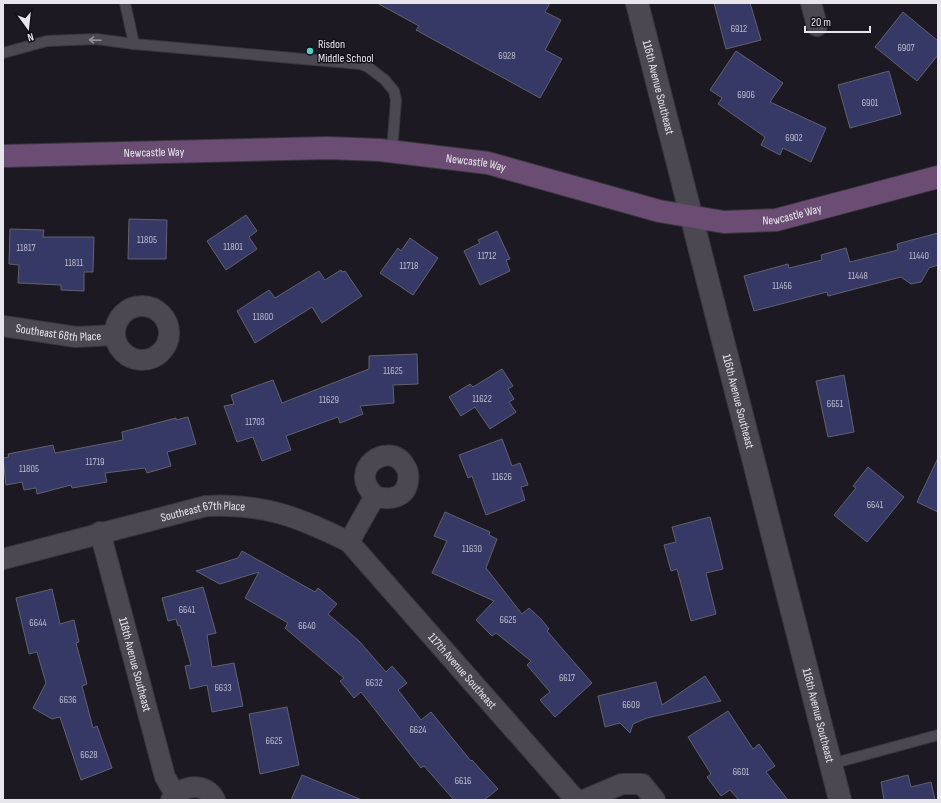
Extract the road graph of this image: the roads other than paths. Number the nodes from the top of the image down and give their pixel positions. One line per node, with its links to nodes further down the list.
1 (125, 3): 5 (lane)
2 (637, 3): 10 (street, 116th Avenue Southeast)
3 (811, 3): 4 (street)
4 (817, 26)
5 (134, 44): 6 (lane, one-way to 6); 7 (lane)
6 (3, 53)
7 (392, 151): 8 (main road, Newcastle Way); 10 (main road, Newcastle Way)
8 (3, 156)
9 (938, 177): 10 (main road, Newcastle Way)
10 (693, 218): 18 (street, 116th Avenue Southeast)
11 (3, 326): 12 (street, Southeast 68th Place)
12 (115, 335): 12 (street, Southeast 68th Place)
13 (375, 496): 15 (street)
14 (100, 532): 15 (street, Southeast 67th Place); 16 (street, Southeast 67th Place); 19 (street, 118th Avenue Southeast)
15 (349, 542): 21 (street, 117th Avenue Southeast)
16 (3, 559)
17 (938, 735): 18 (lane)
18 (831, 764): 24 (street, 116th Avenue Southeast)
19 (173, 797): 20 (street, 118th Avenue Southeast)
20 (215, 800)
21 (576, 800)
22 (584, 800): 23 (street)
23 (655, 800)
24 (840, 800)

